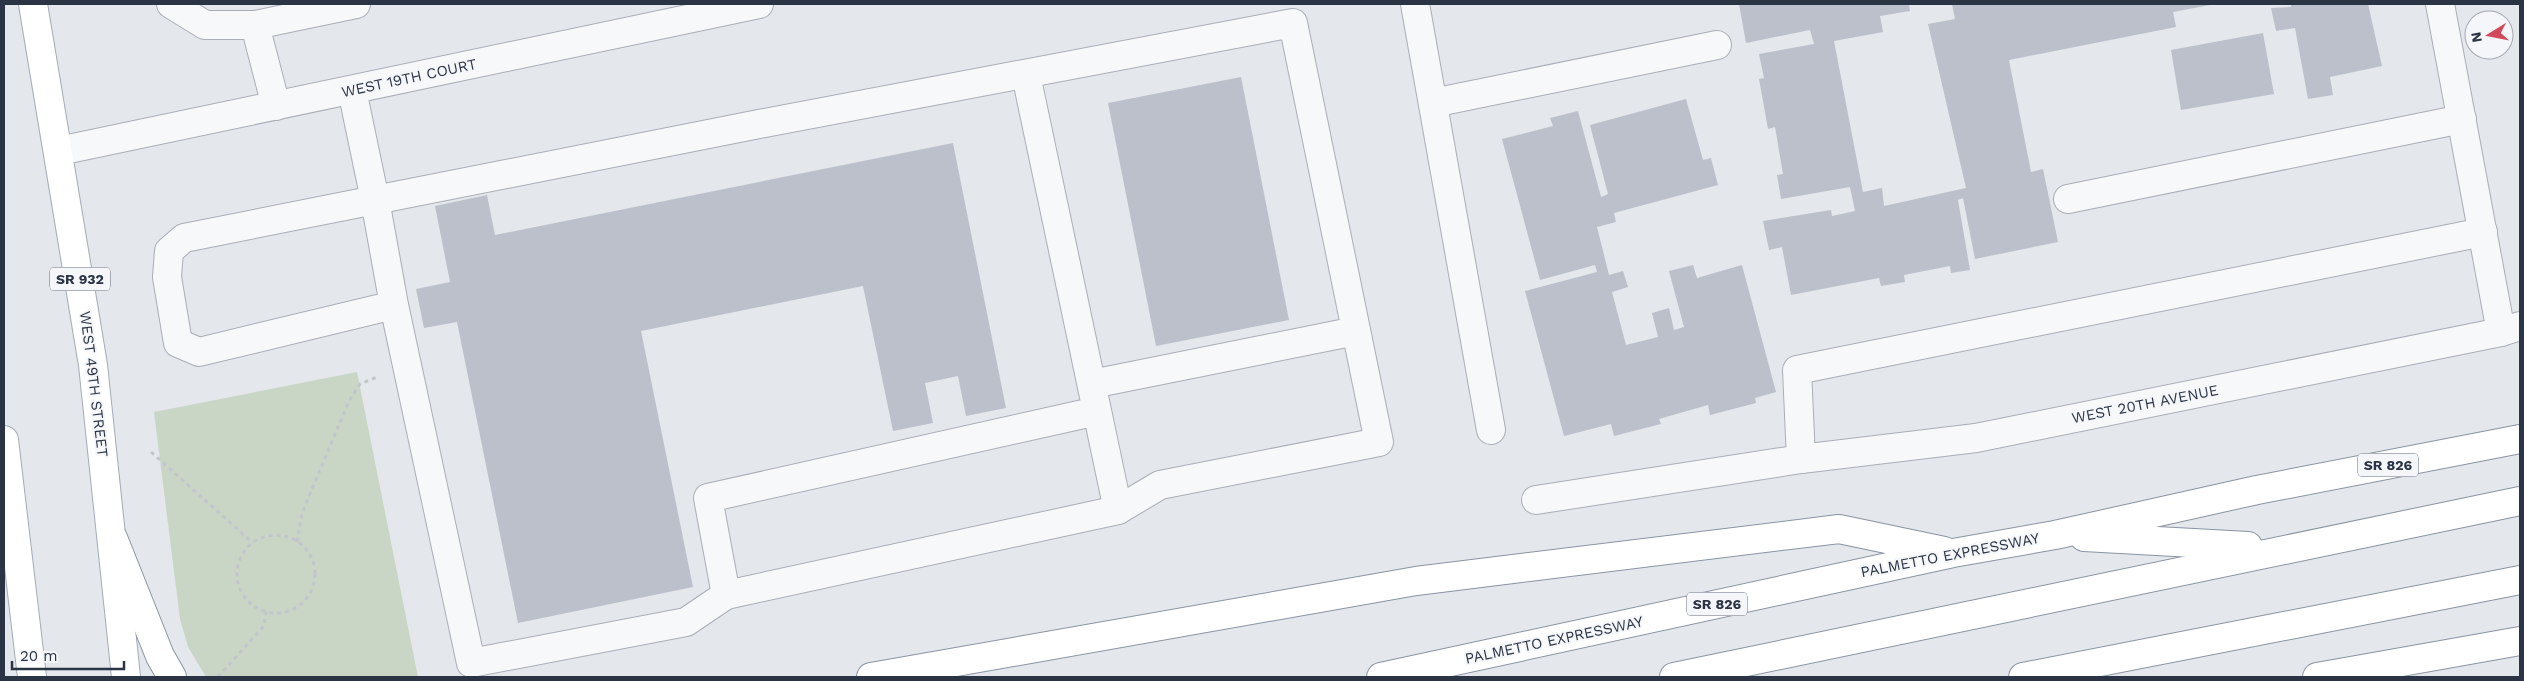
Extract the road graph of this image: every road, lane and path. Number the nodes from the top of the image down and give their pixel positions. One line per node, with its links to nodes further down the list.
1 (33, 4): 15 (main road, WEST 49TH STREET / SR 932)
2 (170, 4): 8 (street)
3 (356, 4): 8 (street)
4 (759, 4): 11 (street, WEST 19TH COURT)
5 (1415, 4): 12 (street)
6 (2440, 4): 14 (street)
7 (1291, 14): 10 (street); 21 (street)
8 (255, 25): 13 (street)
9 (1718, 45): 12 (street)
10 (1026, 75): 17 (street); 23 (street)
11 (352, 90): 13 (street, WEST 19TH COURT); 17 (street)
12 (1433, 103): 25 (street)
13 (276, 106): 15 (street, WEST 19TH COURT)
14 (2462, 118): 16 (street); 18 (street)
15 (59, 151): 34 (main road, WEST 49TH STREET / SR 932)
16 (2068, 199)
17 (375, 200): 19 (street); 19 (street)
18 (2483, 232): 20 (street); 29 (street)
19 (394, 306): 40 (street)
20 (2510, 329): 29 (street, WEST 20TH AVENUE)
21 (1356, 331): 23 (street); 32 (street)
22 (360, 384): 35 (path)
23 (1092, 384): 24 (street)
24 (1097, 411): 32 (street); 40 (street)
25 (1491, 430)
26 (2520, 439): 33 (main road, PALMETTO EXPRESSWAY / SR 826)
27 (4, 440): 43 (main road)
28 (151, 452): 36 (path)
29 (1801, 459): 30 (street, WEST 20TH AVENUE)
30 (1536, 500)
31 (2520, 501): 37 (main road)
32 (1118, 510): 40 (street)
33 (2055, 535): 37 (main road); 38 (main road, PALMETTO EXPRESSWAY / SR 826)
34 (113, 538): 44 (main road, WEST 49TH STREET / SR 932); 45 (main road)
35 (297, 542): 36 (path); 41 (path)
36 (253, 543): 41 (path)
37 (2293, 547): 49 (main road)
38 (1953, 552): 47 (main road); 48 (main road, PALMETTO EXPRESSWAY / SR 826)
39 (2520, 580): 50 (main road)
40 (726, 595)
41 (266, 612): 46 (path)
42 (2520, 641): 51 (main road)
43 (32, 677)
44 (126, 677)
45 (172, 677)
46 (218, 677)
47 (871, 677)
48 (1381, 677)
49 (1674, 677)
50 (2024, 677)
51 (2317, 677)

